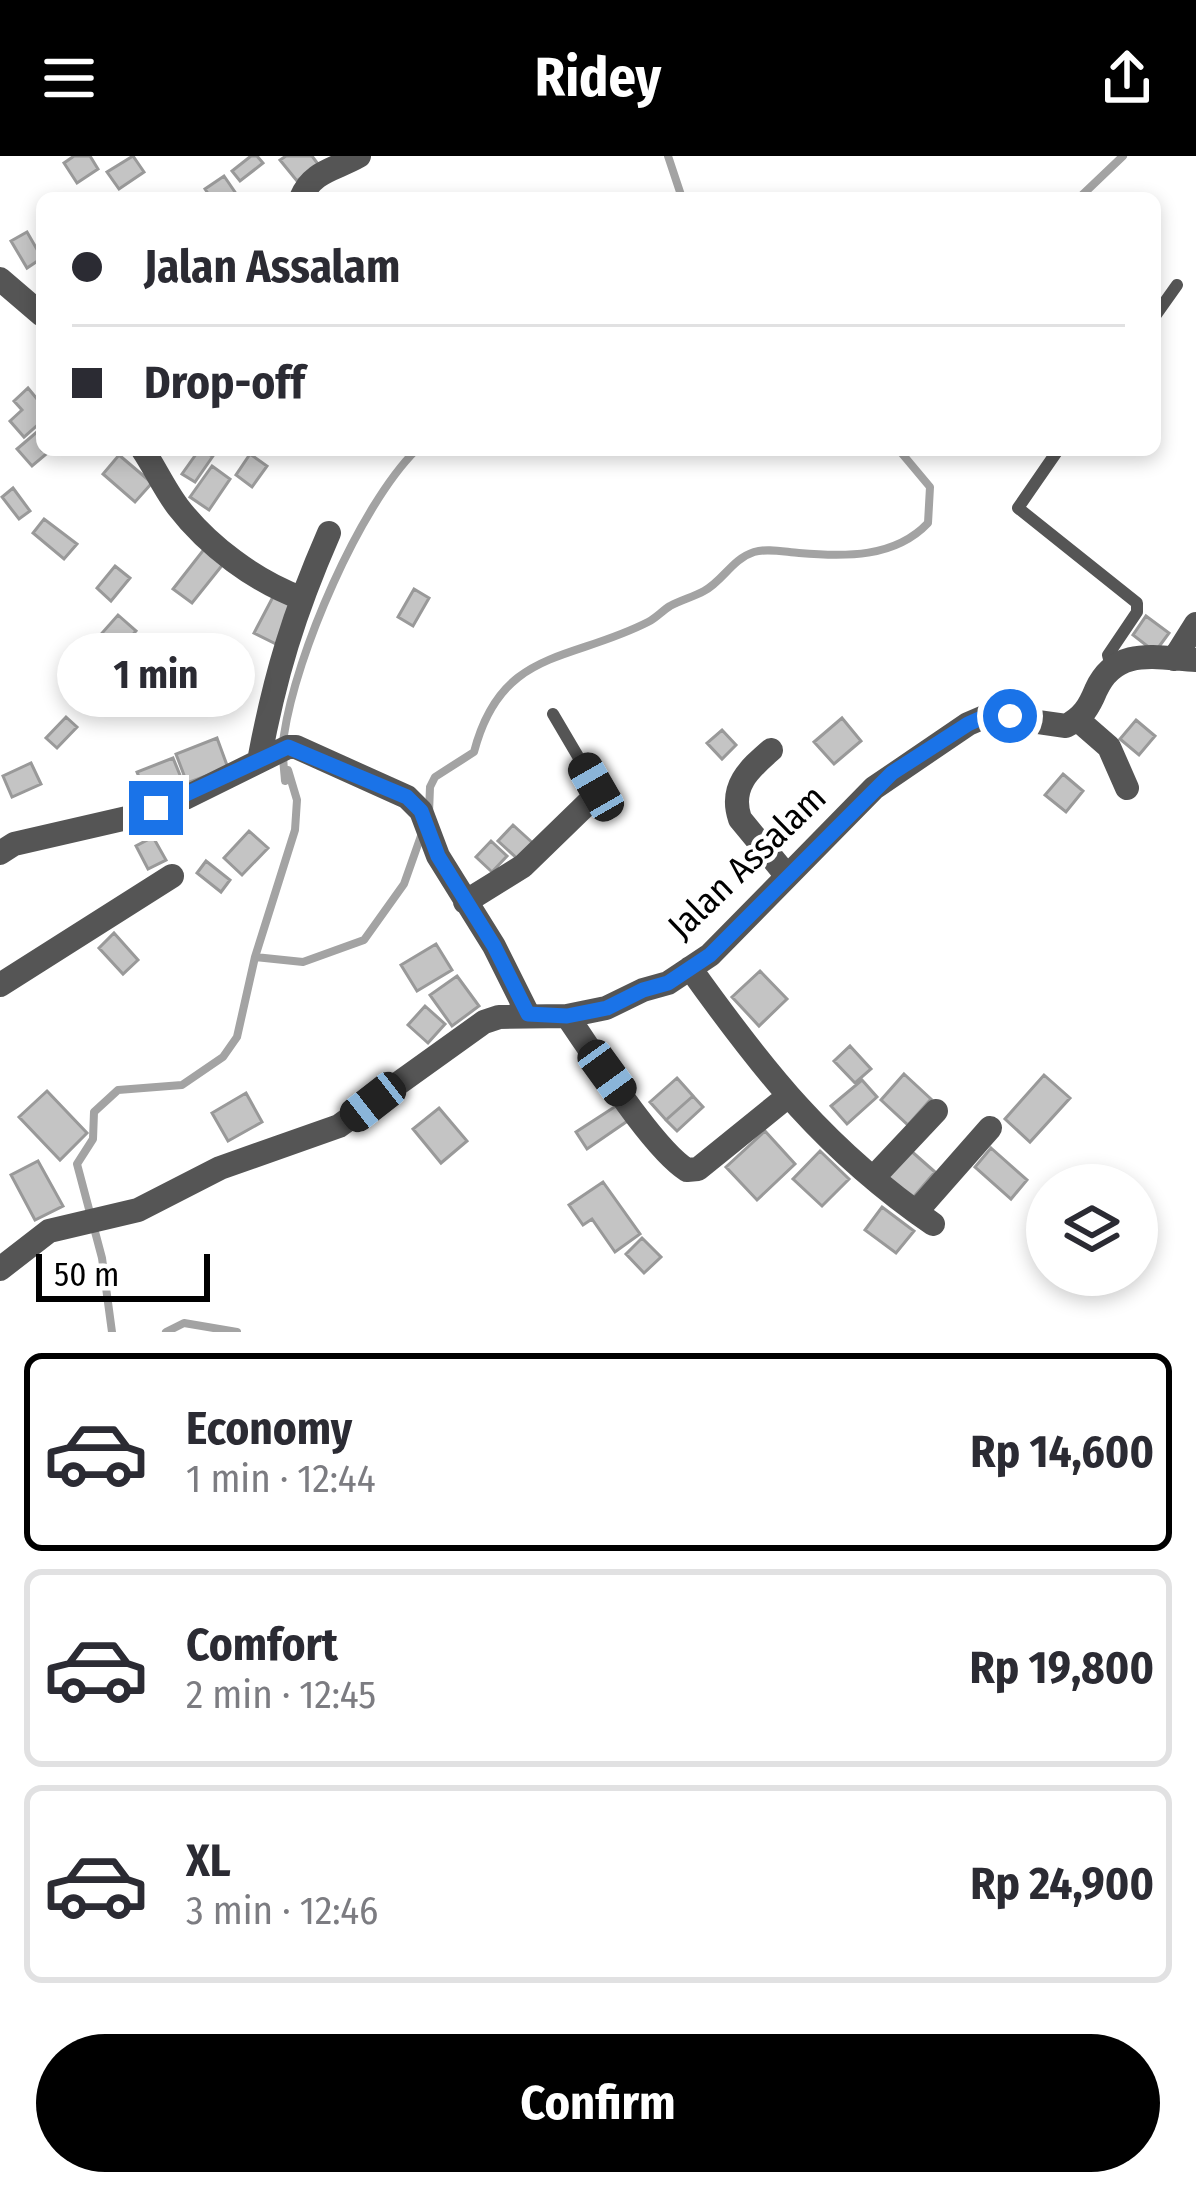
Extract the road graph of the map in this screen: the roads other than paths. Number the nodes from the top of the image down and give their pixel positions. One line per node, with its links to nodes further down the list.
1 (359, 156): 2 (street)
2 (304, 192)
3 (0, 279): 6 (street)
4 (1177, 285): 5 (lane)
5 (1161, 306)
6 (36, 310)
7 (147, 456): 10 (street)
8 (1054, 456): 13 (lane)
9 (329, 533): 10 (street)
10 (301, 598): 17 (street)
11 (1196, 624): 12 (street)
12 (1185, 660): 13 (street)
13 (1111, 668): 15 (street)
14 (553, 714): 18 (lane)
15 (1078, 720): 19 (street); 22 (street, Jalan Assalam)
16 (771, 750): 22 (street)
17 (271, 755): 20 (street); 23 (street)
18 (596, 787): 23 (street)
19 (1127, 788)
20 (0, 853)
21 (172, 876): 25 (street)
22 (787, 876): 24 (street, Jalan Assalam)
23 (465, 902): 26 (street)
24 (690, 968): 27 (street, Jalan Assalam); 28 (street)
25 (0, 986)
26 (528, 1014): 27 (street, Jalan Assalam); 32 (street, Jalan Assalam)
27 (567, 1016): 28 (street)
28 (787, 1097): 31 (street)
29 (936, 1111): 31 (street)
30 (990, 1128): 31 (street)
31 (873, 1178)
32 (0, 1269)

